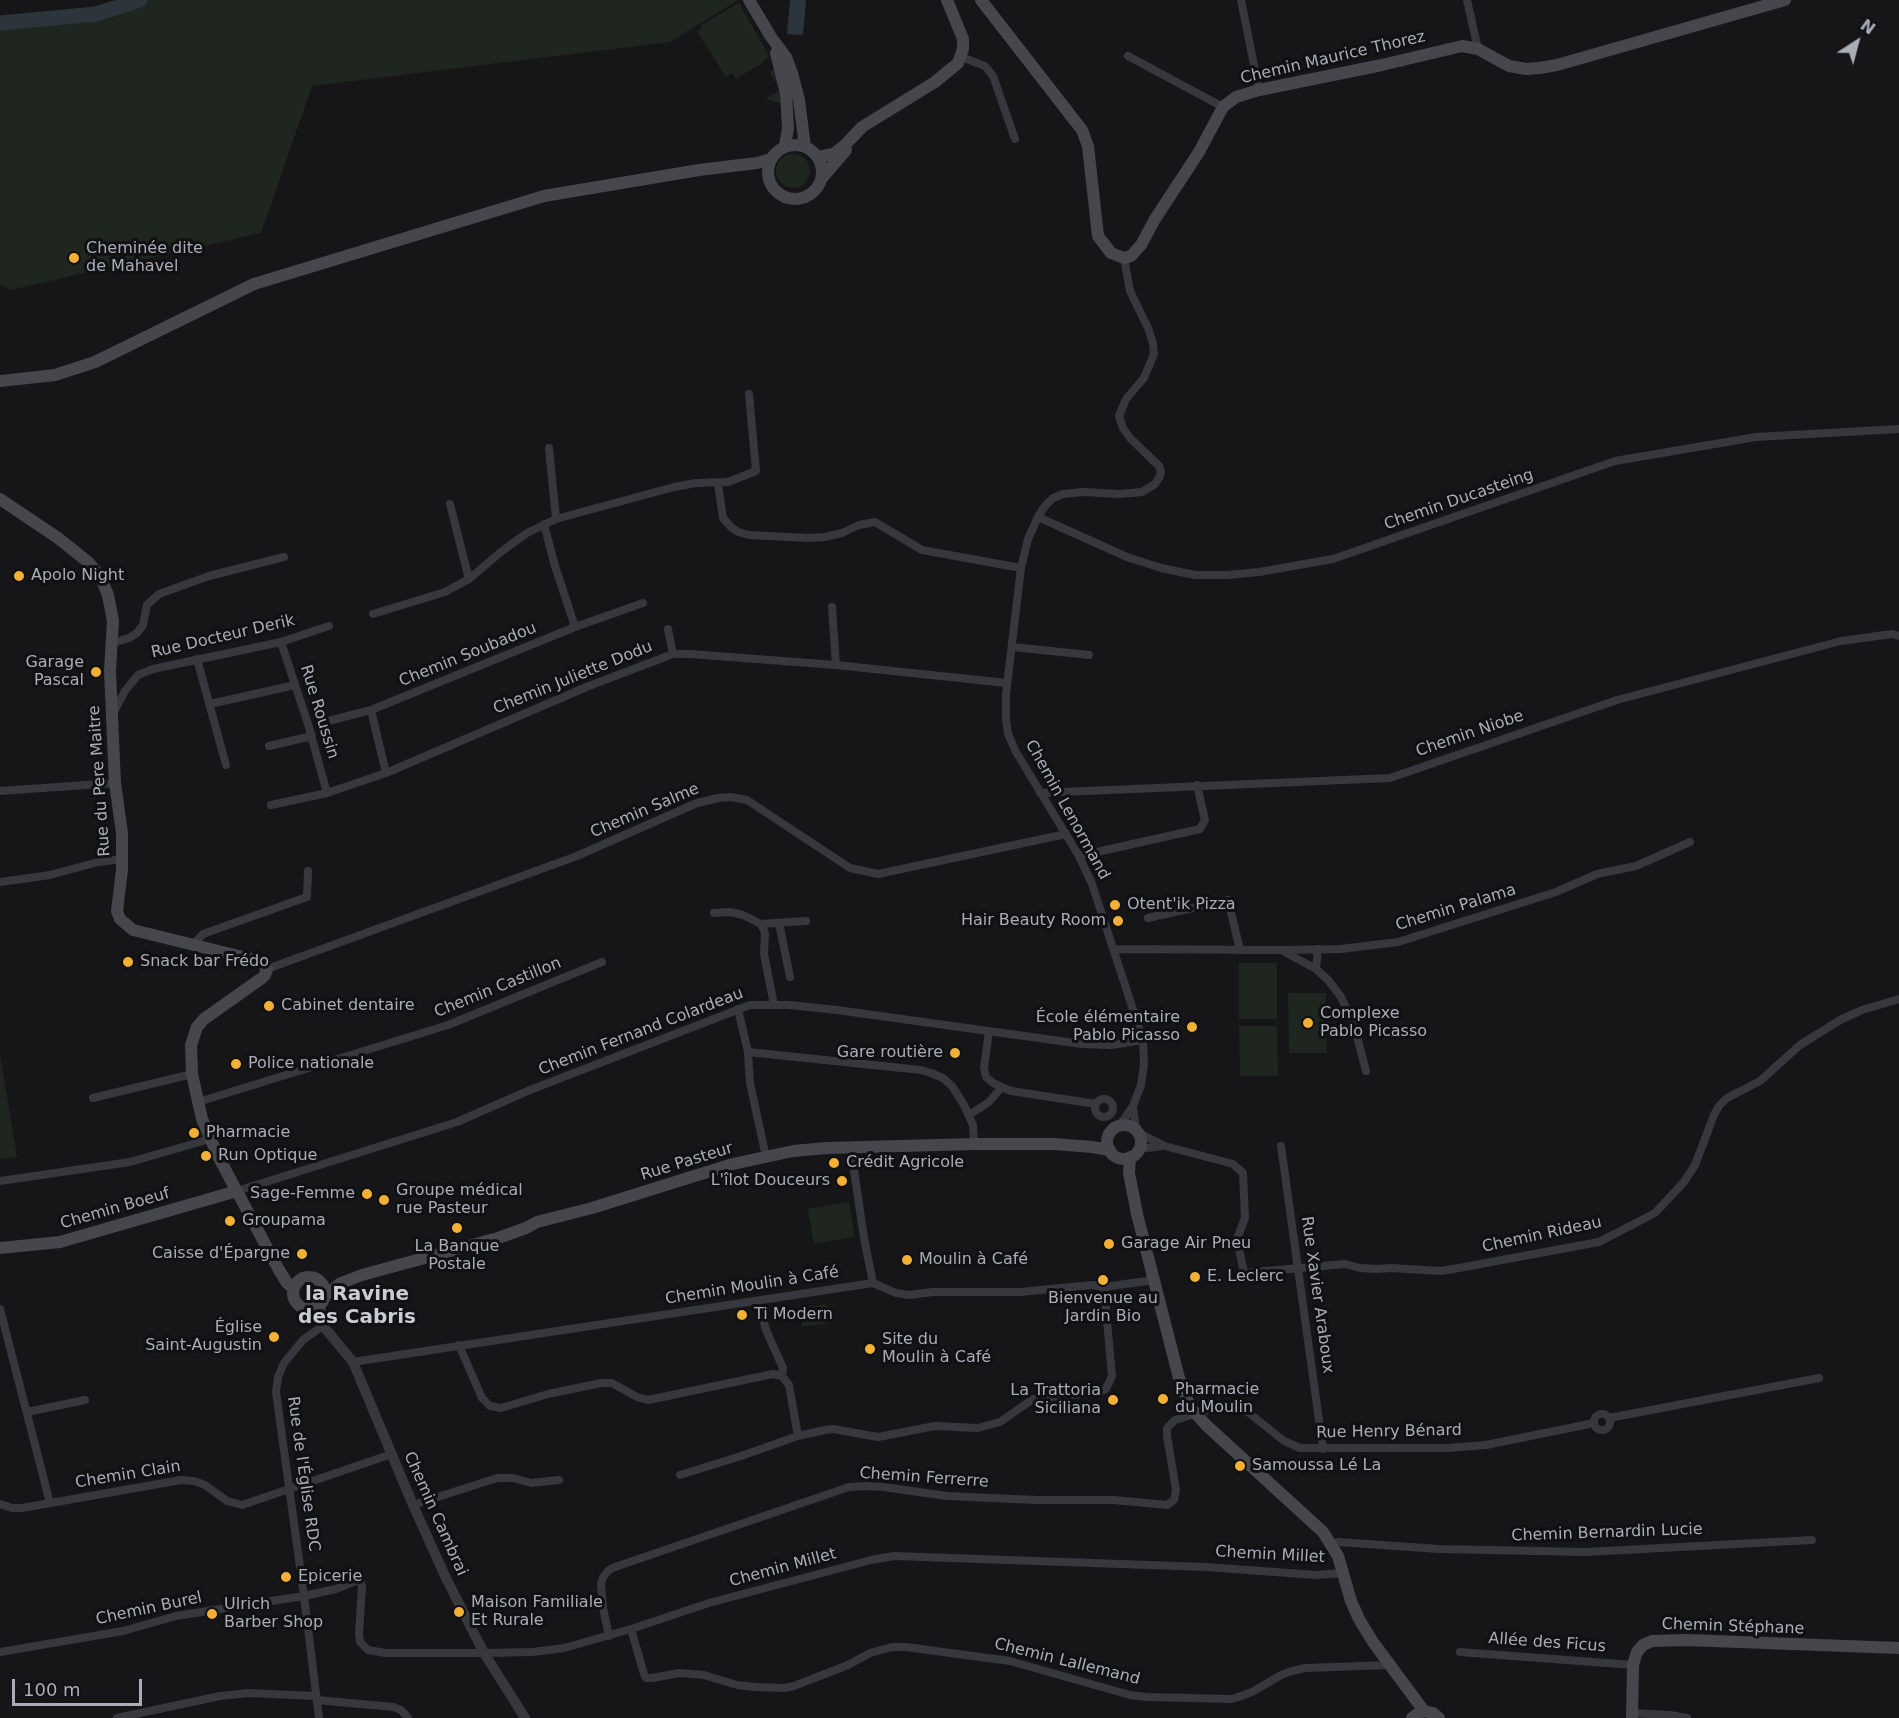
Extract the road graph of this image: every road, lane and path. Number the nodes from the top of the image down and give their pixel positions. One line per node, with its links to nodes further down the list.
1 (749, 0): 7 (main road)
2 (947, 0): 10 (main road)
3 (981, 0): 24 (main road)
4 (1241, 0): 13 (street)
5 (1467, 0): 8 (street)
6 (1785, 0): 8 (main road, Chemin Maurice Thorez)
7 (771, 37): 11 (main road); 12 (main road)
8 (1478, 49): 13 (main road, Chemin Maurice Thorez)
9 (1128, 56): 14 (street)
10 (962, 57): 15 (main road); 16 (street)
11 (779, 61): 12 (main road); 17 (main road)
12 (792, 73): 18 (main road)
13 (1258, 90): 14 (main road, Chemin Maurice Thorez)
14 (1223, 107): 24 (main road)
15 (856, 133): 19 (main road); 23 (main road)
16 (1015, 139)
17 (785, 146): 18 (main road); 20 (main road)
18 (805, 147): 19 (main road)
19 (818, 157): 23 (main road)
20 (771, 159): 21 (main road); 22 (main road)
21 (736, 165): 22 (main road); 25 (main road)
22 (768, 174): 23 (main road)
23 (822, 178)
24 (1124, 258): 32 (street, Chemin Lenormand)
25 (0, 381)
26 (749, 394): 29 (street)
27 (1899, 429): 32 (street, Chemin Ducasteing)
28 (549, 448): 33 (street)
29 (718, 484): 33 (street); 36 (street)
30 (0, 499): 46 (main road, Rue du Pere Maitre)
31 (450, 504): 37 (street)
32 (1038, 517): 36 (street, Chemin Lenormand)
33 (556, 519): 34 (street)
34 (544, 524): 37 (street); 42 (street)
35 (284, 557): 46 (street)
36 (1021, 568): 47 (street, Chemin Lenormand)
37 (469, 579): 40 (street)
38 (643, 603): 42 (street, Chemin Soubadou)
39 (831, 606): 51 (street)
40 (373, 614)
41 (328, 626): 45 (street, Rue Docteur Derik)
42 (575, 627): 55 (street, Chemin Soubadou)
43 (668, 629): 48 (street)
44 (1899, 636): 63 (street, Chemin Niobe)
45 (281, 642): 50 (street, Rue Docteur Derik); 53 (street, Rue Roussin)
46 (112, 644): 56 (main road, Rue du Pere Maitre)
47 (1012, 647): 49 (street); 52 (street, Chemin Lenormand)
48 (673, 654): 51 (street, Chemin Juliette Dodu); 61 (street, Chemin Juliette Dodu)
49 (1089, 655)
50 (197, 658): 54 (street); 56 (street, Rue Docteur Derik)
51 (836, 666): 52 (street, Chemin Juliette Dodu)
52 (1007, 683): 66 (street, Chemin Lenormand)
53 (295, 685): 54 (street); 58 (street, Rue Roussin)
54 (210, 704): 60 (street)
55 (371, 710): 57 (street, Chemin Soubadou); 61 (street)
56 (112, 716): 62 (main road, Rue du Pere Maitre)
57 (324, 722)
58 (312, 736): 59 (street); 65 (street, Rue Roussin)
59 (268, 746)
60 (226, 765)
61 (386, 773): 65 (street, Chemin Juliette Dodu)
62 (115, 783): 64 (street); 71 (main road, Rue du Pere Maitre)
63 (1197, 786): 66 (street, Chemin Niobe); 70 (street)
64 (0, 791)
65 (327, 793): 67 (street, Chemin Juliette Dodu)
66 (1040, 793): 68 (street, Chemin Lenormand)
67 (271, 805)
68 (1066, 834): 70 (street, Chemin Lenormand); 85 (street, Chemin Salme)
69 (1690, 842): 81 (street, Chemin Palama)
70 (1079, 856): 80 (street, Chemin Lenormand)
71 (122, 859): 73 (street); 79 (main road, Rue du Pere Maitre)
72 (308, 871): 79 (street)
73 (0, 882)
74 (714, 913): 78 (street)
75 (1148, 918): 82 (street)
76 (806, 921): 77 (street)
77 (778, 922): 78 (street); 87 (street)
78 (761, 924): 89 (street)
79 (193, 945): 85 (main road, Rue du Pere Maitre)
80 (1113, 949): 82 (street, Chemin Palama); 92 (street, Chemin Lenormand)
81 (1318, 949): 83 (street, Chemin Palama); 86 (street)
82 (1240, 950): 83 (street, Chemin Palama)
83 (1283, 950): 86 (street)
84 (602, 962): 98 (street, Chemin Castillon)
85 (267, 969): 95 (main road)
86 (1316, 969): 94 (street)
87 (790, 976)
88 (1899, 999): 116 (street, Chemin Rideau)
89 (774, 1005): 90 (street, Chemin Fernand Colardeau); 91 (street, Chemin Fernand Colardeau)
90 (738, 1009): 93 (street); 114 (street, Chemin Fernand Colardeau)
91 (989, 1031): 92 (street, Chemin Fernand Colardeau); 96 (street)
92 (1143, 1040): 100 (street, Chemin Lenormand)
93 (748, 1052): 101 (street); 112 (street)
94 (1366, 1071)
95 (192, 1074): 97 (street); 98 (main road)
96 (1001, 1088): 99 (street); 101 (street)
97 (93, 1098)
98 (198, 1102): 105 (main road)
99 (1096, 1104)
100 (1133, 1106): 102 (street, Chemin Lenormand); 103 (street, Chemin Lenormand)
101 (969, 1115): 106 (street)
102 (1120, 1125): 103 (main road); 104 (main road)
103 (1137, 1131): 108 (street); 111 (main road)
104 (1108, 1137): 107 (main road, Rue Pasteur); 111 (main road)
105 (210, 1139): 113 (street); 114 (main road)
106 (974, 1144): 107 (main road, Rue Pasteur); 110 (main road, Rue Pasteur)
107 (1055, 1144): 111 (main road, Rue Pasteur)
108 (1165, 1146): 111 (street); 116 (street, Chemin Rideau)
109 (1281, 1146): 116 (street, Rue Xavier Araboux)
110 (852, 1147): 112 (main road, Rue Pasteur); 118 (street)
111 (1125, 1154): 117 (main road)
112 (766, 1157): 121 (main road, Rue Pasteur)
113 (0, 1181)
114 (237, 1191): 115 (main road, Chemin Boeuf); 119 (main road)
115 (0, 1248)
116 (1298, 1268): 133 (street, Rue Xavier Araboux)
117 (1154, 1280): 120 (street, Chemin Moulin à Café); 131 (main road)
118 (873, 1283): 120 (street, Chemin Moulin à Café); 122 (street, Chemin Moulin à Café)
119 (296, 1285): 121 (main road, Rue Pasteur); 121 (main road)
120 (1104, 1287): 132 (street)
121 (320, 1298): 124 (street, Chemin Cambrai)
122 (758, 1301): 125 (street, Chemin Moulin à Café); 127 (street)
123 (0, 1309): 130 (street)
124 (323, 1323): 126 (street, Chemin Cambrai); 137 (street, Rue de l'Église RDC)
125 (459, 1345): 126 (street, Chemin Moulin à Café); 127 (street)
126 (353, 1362): 134 (street, Chemin Cambrai)
127 (782, 1376): 132 (street)
128 (1819, 1378): 133 (street, Rue Henry Bénard)
129 (84, 1400): 130 (street)
130 (27, 1412): 138 (street)
131 (1196, 1414): 133 (street, Rue Henry Bénard); 142 (main road); 146 (street, Chemin Ferrerre)
132 (798, 1436): 135 (street)
133 (1323, 1449)
134 (392, 1454): 137 (street, Chemin Clain); 140 (street, Chemin Cambrai)
135 (680, 1474)
136 (559, 1480): 140 (street)
137 (289, 1490): 138 (street, Chemin Clain); 144 (street, Rue de l'Église RDC)
138 (50, 1503): 139 (street, Chemin Clain)
139 (0, 1504)
140 (413, 1504): 150 (street, Chemin Cambrai)
141 (1812, 1539): 142 (street, Chemin Bernardin Lucie)
142 (1331, 1544): 143 (main road)
143 (1343, 1573): 145 (street, Chemin Millet); 151 (main road)
144 (304, 1596): 148 (street, Chemin Burel); 150 (street, Chemin Millet); 153 (street, Rue de l'Église RDC)
145 (631, 1629): 146 (street, Chemin Millet); 151 (street, Chemin Lallemand)
146 (609, 1636): 150 (street, Chemin Millet)
147 (1899, 1648): 152 (main road, Chemin Stéphane)
148 (0, 1652)
149 (1460, 1652): 152 (street, Allée des Ficus)
150 (484, 1653): 159 (street, Chemin Cambrai)
151 (1391, 1665): 154 (main road)
152 (1633, 1665): 155 (main road)
153 (316, 1698): 156 (street); 157 (street, Rue de l'Église RDC); 158 (street)
154 (1417, 1715): 160 (main road)
155 (1633, 1716): 161 (street)
156 (117, 1718)
157 (319, 1718)
158 (408, 1718)
159 (525, 1718)
160 (1440, 1718)
161 (1687, 1718)

